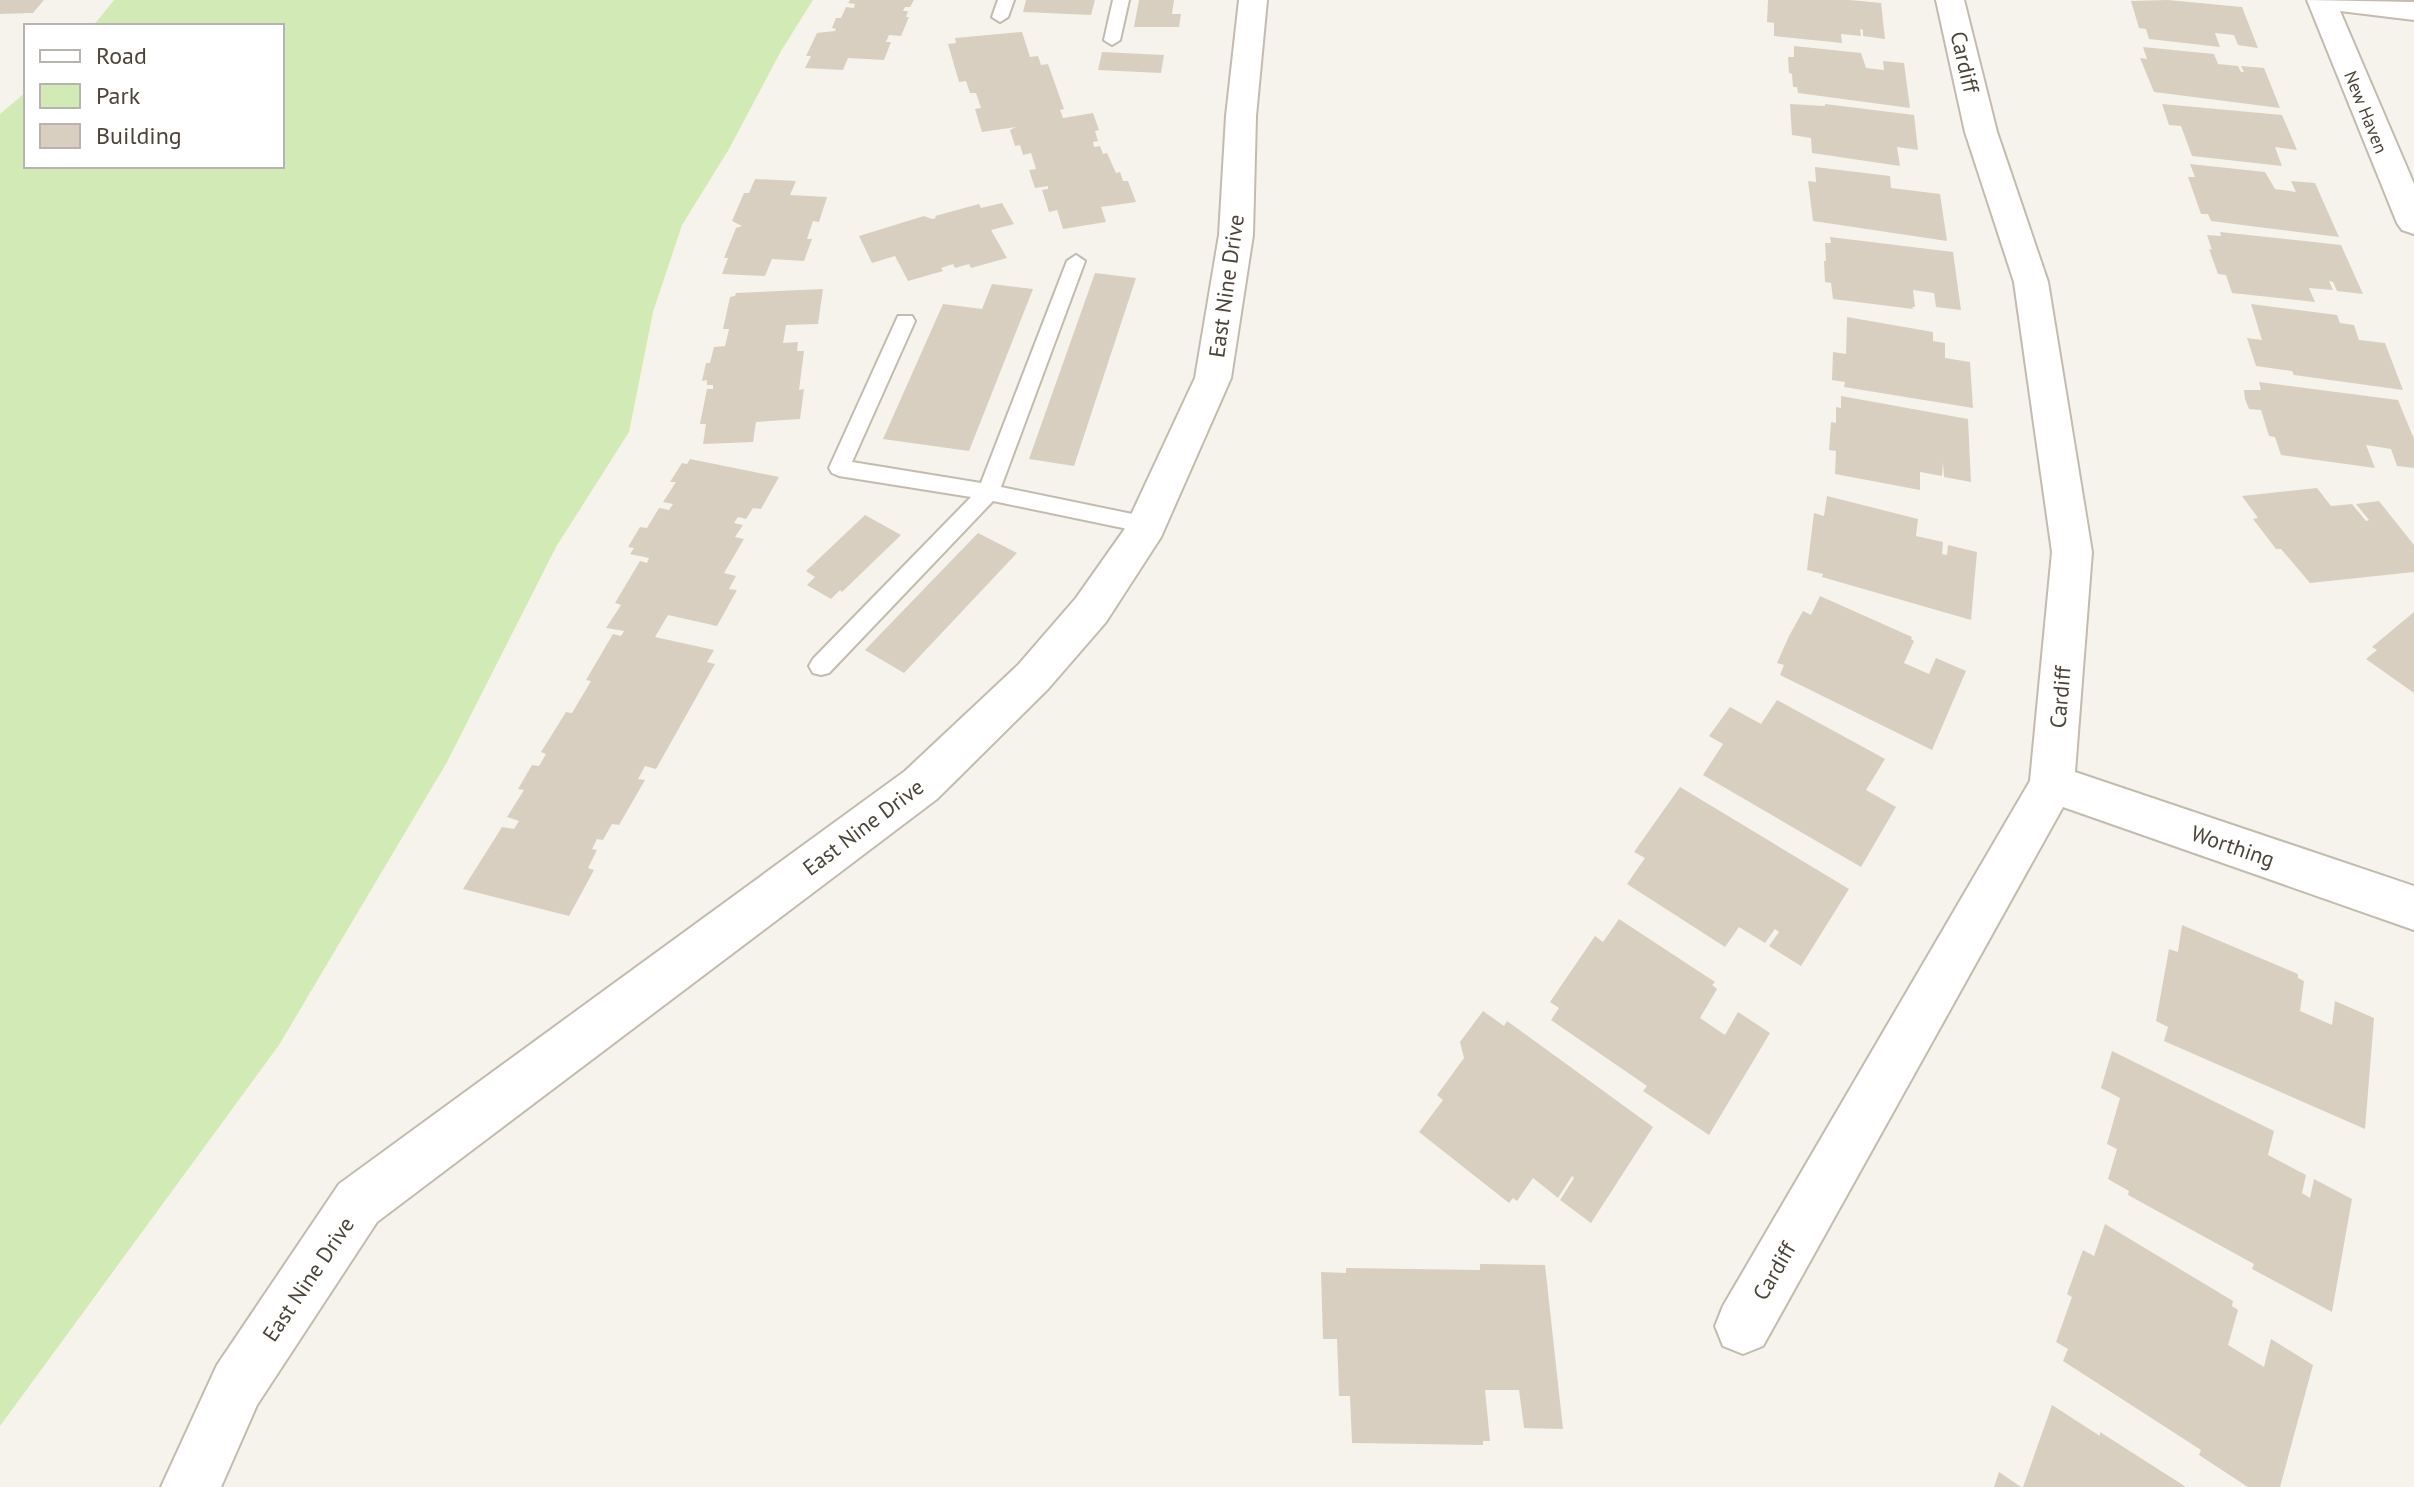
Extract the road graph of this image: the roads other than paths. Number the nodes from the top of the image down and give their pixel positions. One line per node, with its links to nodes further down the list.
1 (1006, 0): 7 (lane)
2 (1121, 0): 8 (lane)
3 (1253, 0): 13 (street, East Nine Drive)
4 (1950, 0): 15 (street, Cardiff)
5 (2321, 0): 6 (street); 9 (street, New Haven)
6 (2414, 11)
7 (1000, 17)
8 (1112, 40)
9 (2414, 223)
10 (1076, 261): 12 (lane)
11 (905, 321): 12 (lane)
12 (988, 493): 13 (lane); 14 (lane)
13 (1147, 525): 18 (street, East Nine Drive)
14 (821, 666)
15 (2052, 784): 16 (street, Worthing); 17 (street, Cardiff)
16 (2414, 908)
17 (1743, 1326)
18 (191, 1487)

